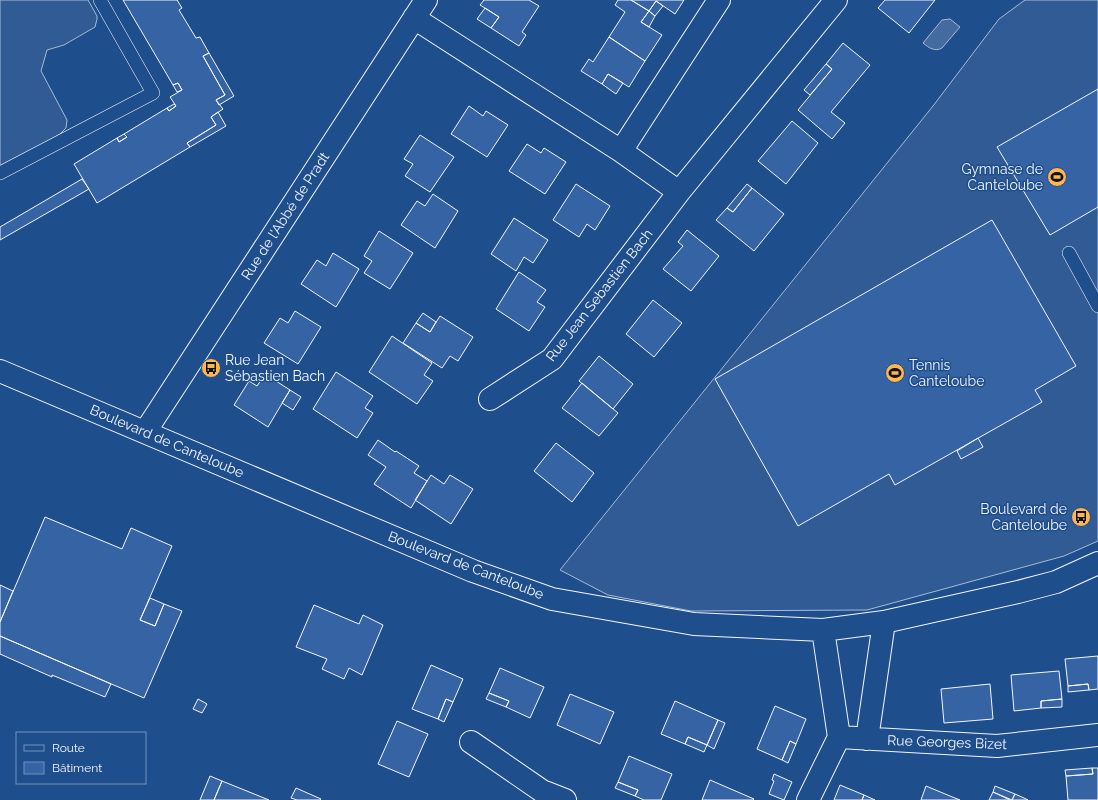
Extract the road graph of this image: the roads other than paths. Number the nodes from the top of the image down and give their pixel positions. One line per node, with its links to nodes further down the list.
1 (100, 0): 7 (lane)
2 (426, 0): 5 (street, Rue de l'Abbé de Pradt)
3 (719, 0): 6 (street)
4 (836, 0): 8 (street, Rue Jean Sebastien Bach)
5 (414, 18): 6 (street); 13 (street, Rue de l'Abbé de Pradt)
6 (621, 151): 8 (street)
7 (0, 173)
8 (679, 192): 12 (street, Rue Jean Sebastien Bach)
9 (1068, 253): 10 (lane)
10 (1098, 306)
11 (0, 371): 13 (street, Boulevard de Canteloube)
12 (490, 399)
13 (145, 432): 16 (street, Boulevard de Canteloube)
14 (1098, 563): 15 (street, Boulevard de Canteloube)
15 (884, 622): 16 (street, Boulevard de Canteloube); 19 (street)
16 (823, 630): 18 (street)
17 (1098, 735): 19 (street, Rue Georges Bizet)
18 (838, 737): 19 (street, Rue Georges Bizet); 22 (street)
19 (867, 739)
20 (470, 742): 21 (street)
21 (564, 800)
22 (808, 800)

